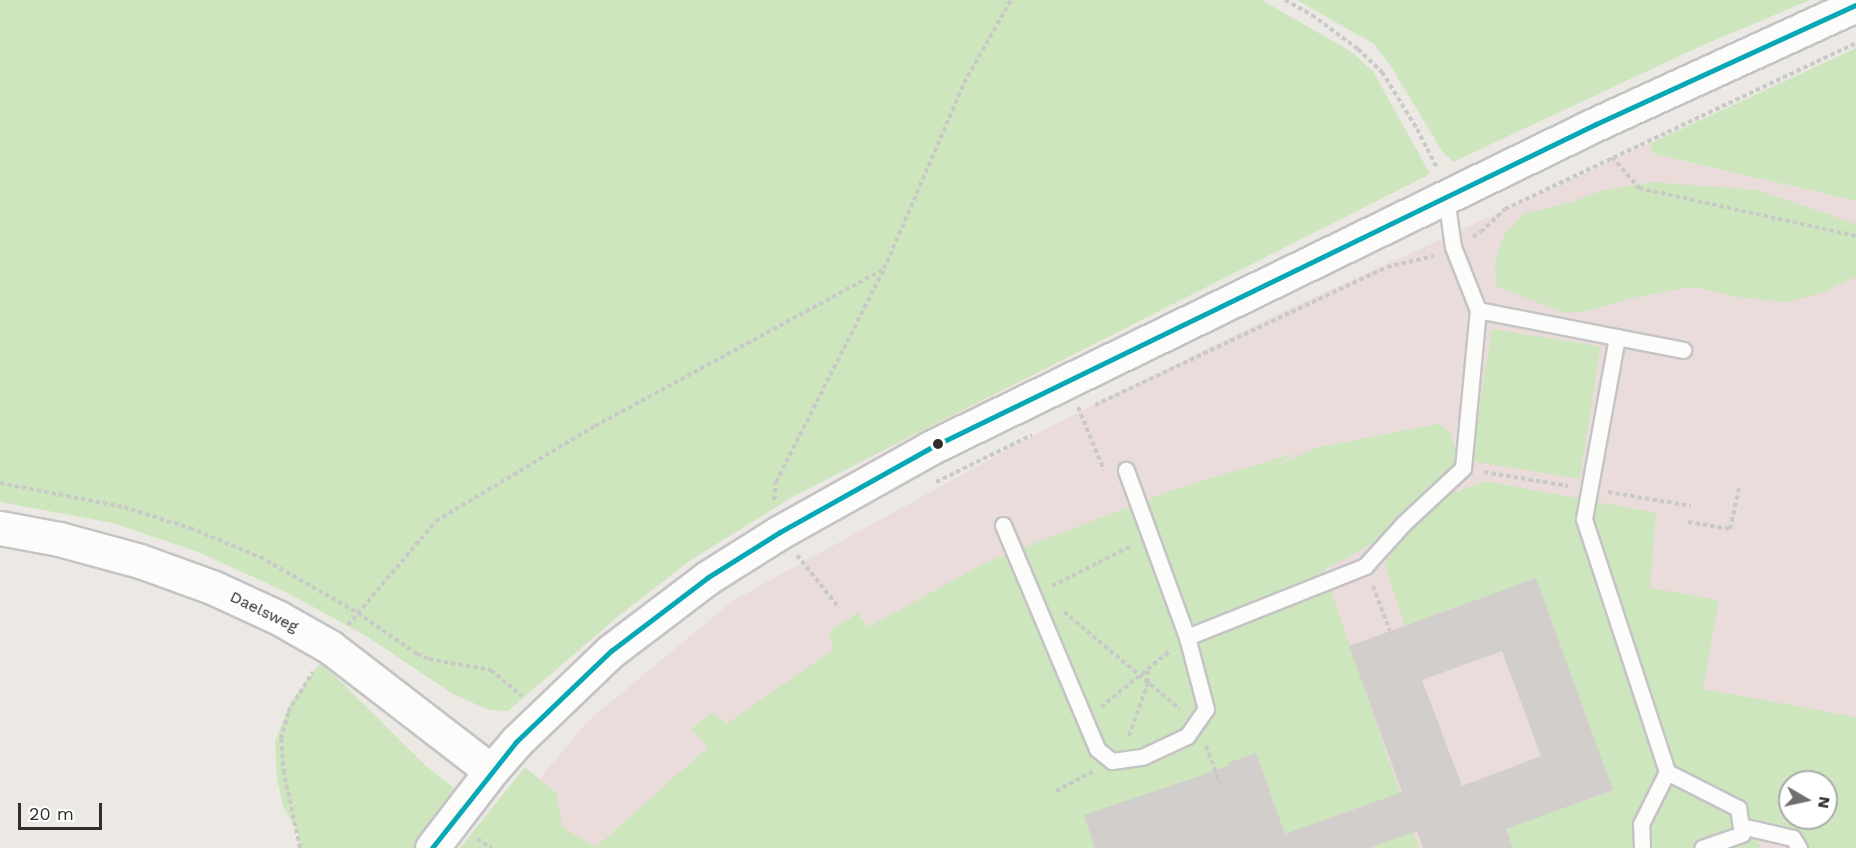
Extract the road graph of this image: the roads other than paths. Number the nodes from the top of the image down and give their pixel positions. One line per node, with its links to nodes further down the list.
1 (1856, 5): 2 (street)
2 (1446, 198): 3 (lane); 10 (street)
3 (1478, 310): 4 (lane); 9 (lane)
4 (1617, 337): 5 (lane); 11 (lane)
5 (1683, 350)
6 (1126, 470): 9 (lane)
7 (1003, 525): 9 (lane)
8 (0, 528): 10 (street, Daelsweg)
9 (1187, 637)
10 (491, 771): 13 (street)
11 (1667, 772): 12 (lane); 14 (lane)
12 (1741, 826): 15 (lane); 16 (lane)
13 (432, 848)
14 (1642, 848)
15 (1702, 848)
16 (1799, 848)

